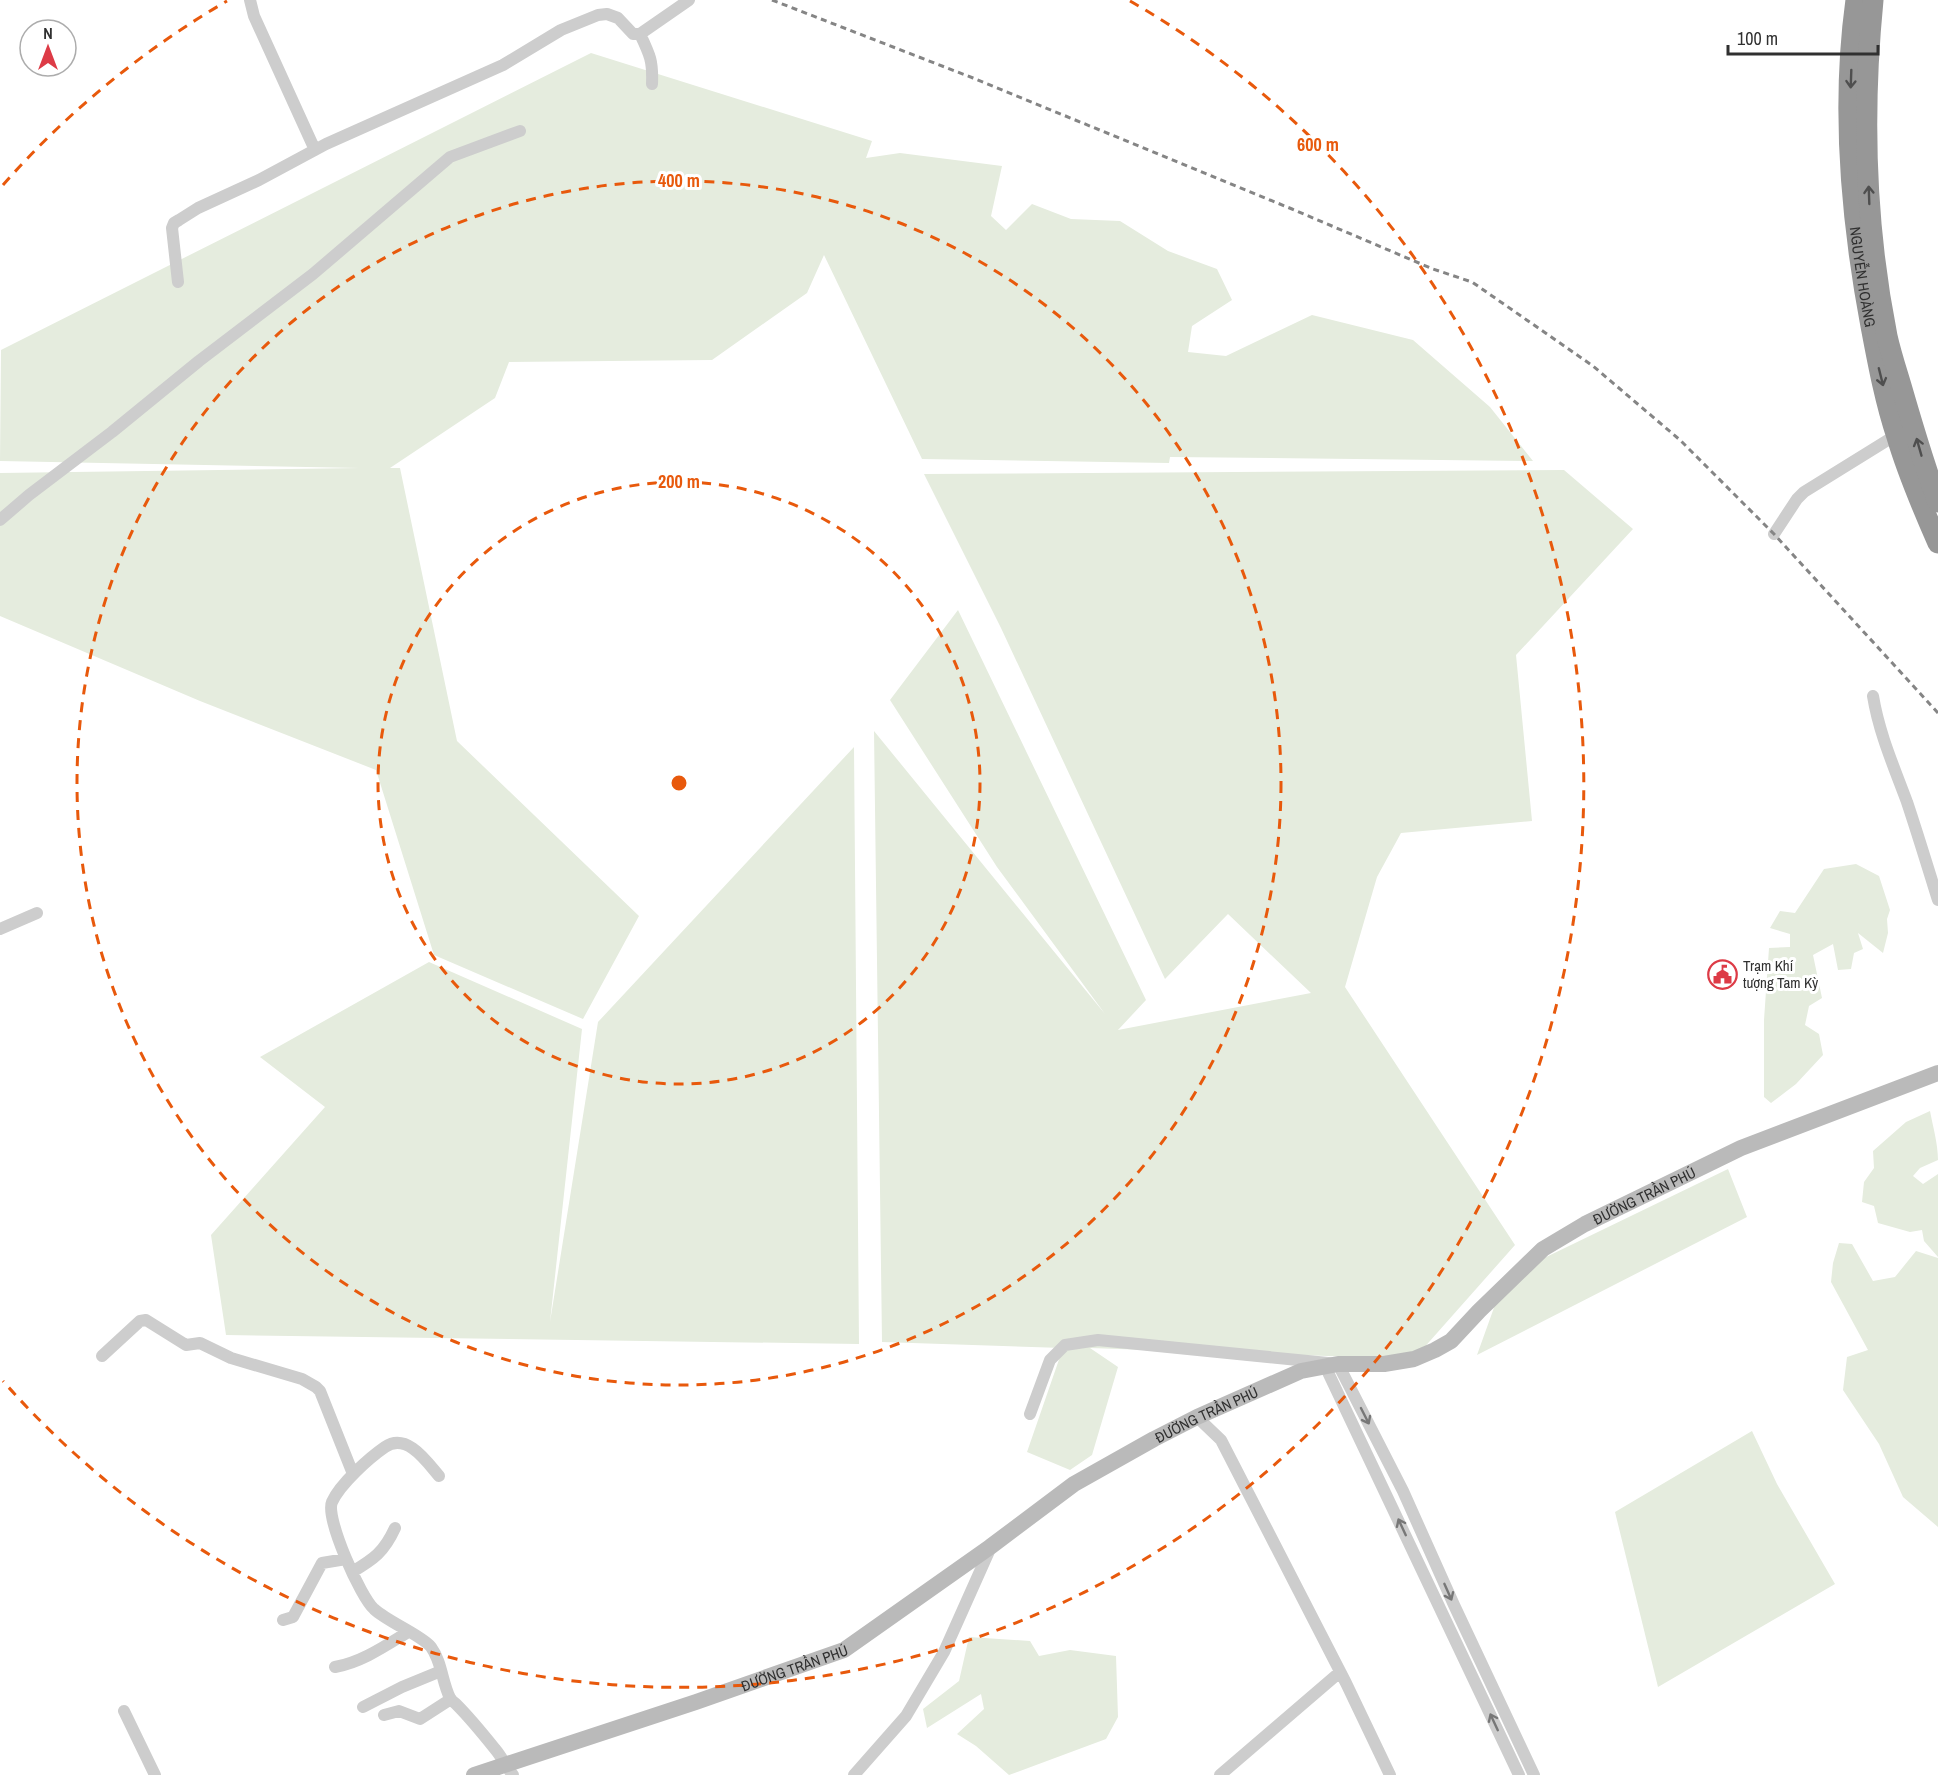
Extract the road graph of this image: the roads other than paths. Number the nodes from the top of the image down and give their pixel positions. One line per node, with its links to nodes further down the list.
1 (250, 0): 8 (street)
2 (689, 0): 5 (street)
3 (1856, 0): 10 (highway, NGUYỄN HOÀNG, one-way to 10)
4 (1873, 0): 11 (highway, NGUYỄN HOÀNG, one-way to 4)
5 (640, 34): 6 (street); 8 (street)
6 (652, 84)
7 (520, 131): 12 (street)
8 (315, 150): 9 (street)
9 (178, 282)
10 (1896, 435): 13 (street); 14 (highway, NGUYỄN HOÀNG)
11 (1938, 502)
12 (0, 520)
13 (1774, 534)
14 (1938, 543)
15 (1873, 696): 16 (street)
16 (1938, 900)
17 (37, 913): 18 (street)
18 (0, 929)
19 (1938, 1073): 21 (main road, ĐƯỜNG TRẦN PHÚ)
20 (102, 1356): 24 (street)
21 (1332, 1365): 22 (street); 23 (main road, ĐƯỜNG TRẦN PHÚ); 45 (street, one-way to 21); 46 (street, one-way to 46)
22 (1030, 1414)
23 (1197, 1417): 27 (main road, ĐƯỜNG TRẦN PHÚ); 34 (street)
24 (353, 1474): 25 (street); 28 (street)
25 (439, 1476)
26 (395, 1528): 29 (street)
27 (990, 1547): 39 (main road, ĐƯỜNG TRẦN PHÚ); 42 (street)
28 (346, 1559): 29 (street); 30 (street)
29 (352, 1572): 31 (street)
30 (283, 1620)
31 (408, 1632): 32 (street); 33 (street)
32 (335, 1667)
33 (441, 1671): 35 (street); 36 (street)
34 (1340, 1672): 43 (street); 44 (street)
35 (451, 1700): 38 (street); 39 (street)
36 (363, 1707)
37 (124, 1711): 40 (street)
38 (384, 1715)
39 (509, 1770): 41 (main road, ĐƯỜNG TRẦN PHÚ)
40 (155, 1775)
41 (474, 1775)
42 (854, 1775)
43 (1220, 1775)
44 (1390, 1775)
45 (1519, 1775)
46 (1534, 1775)

